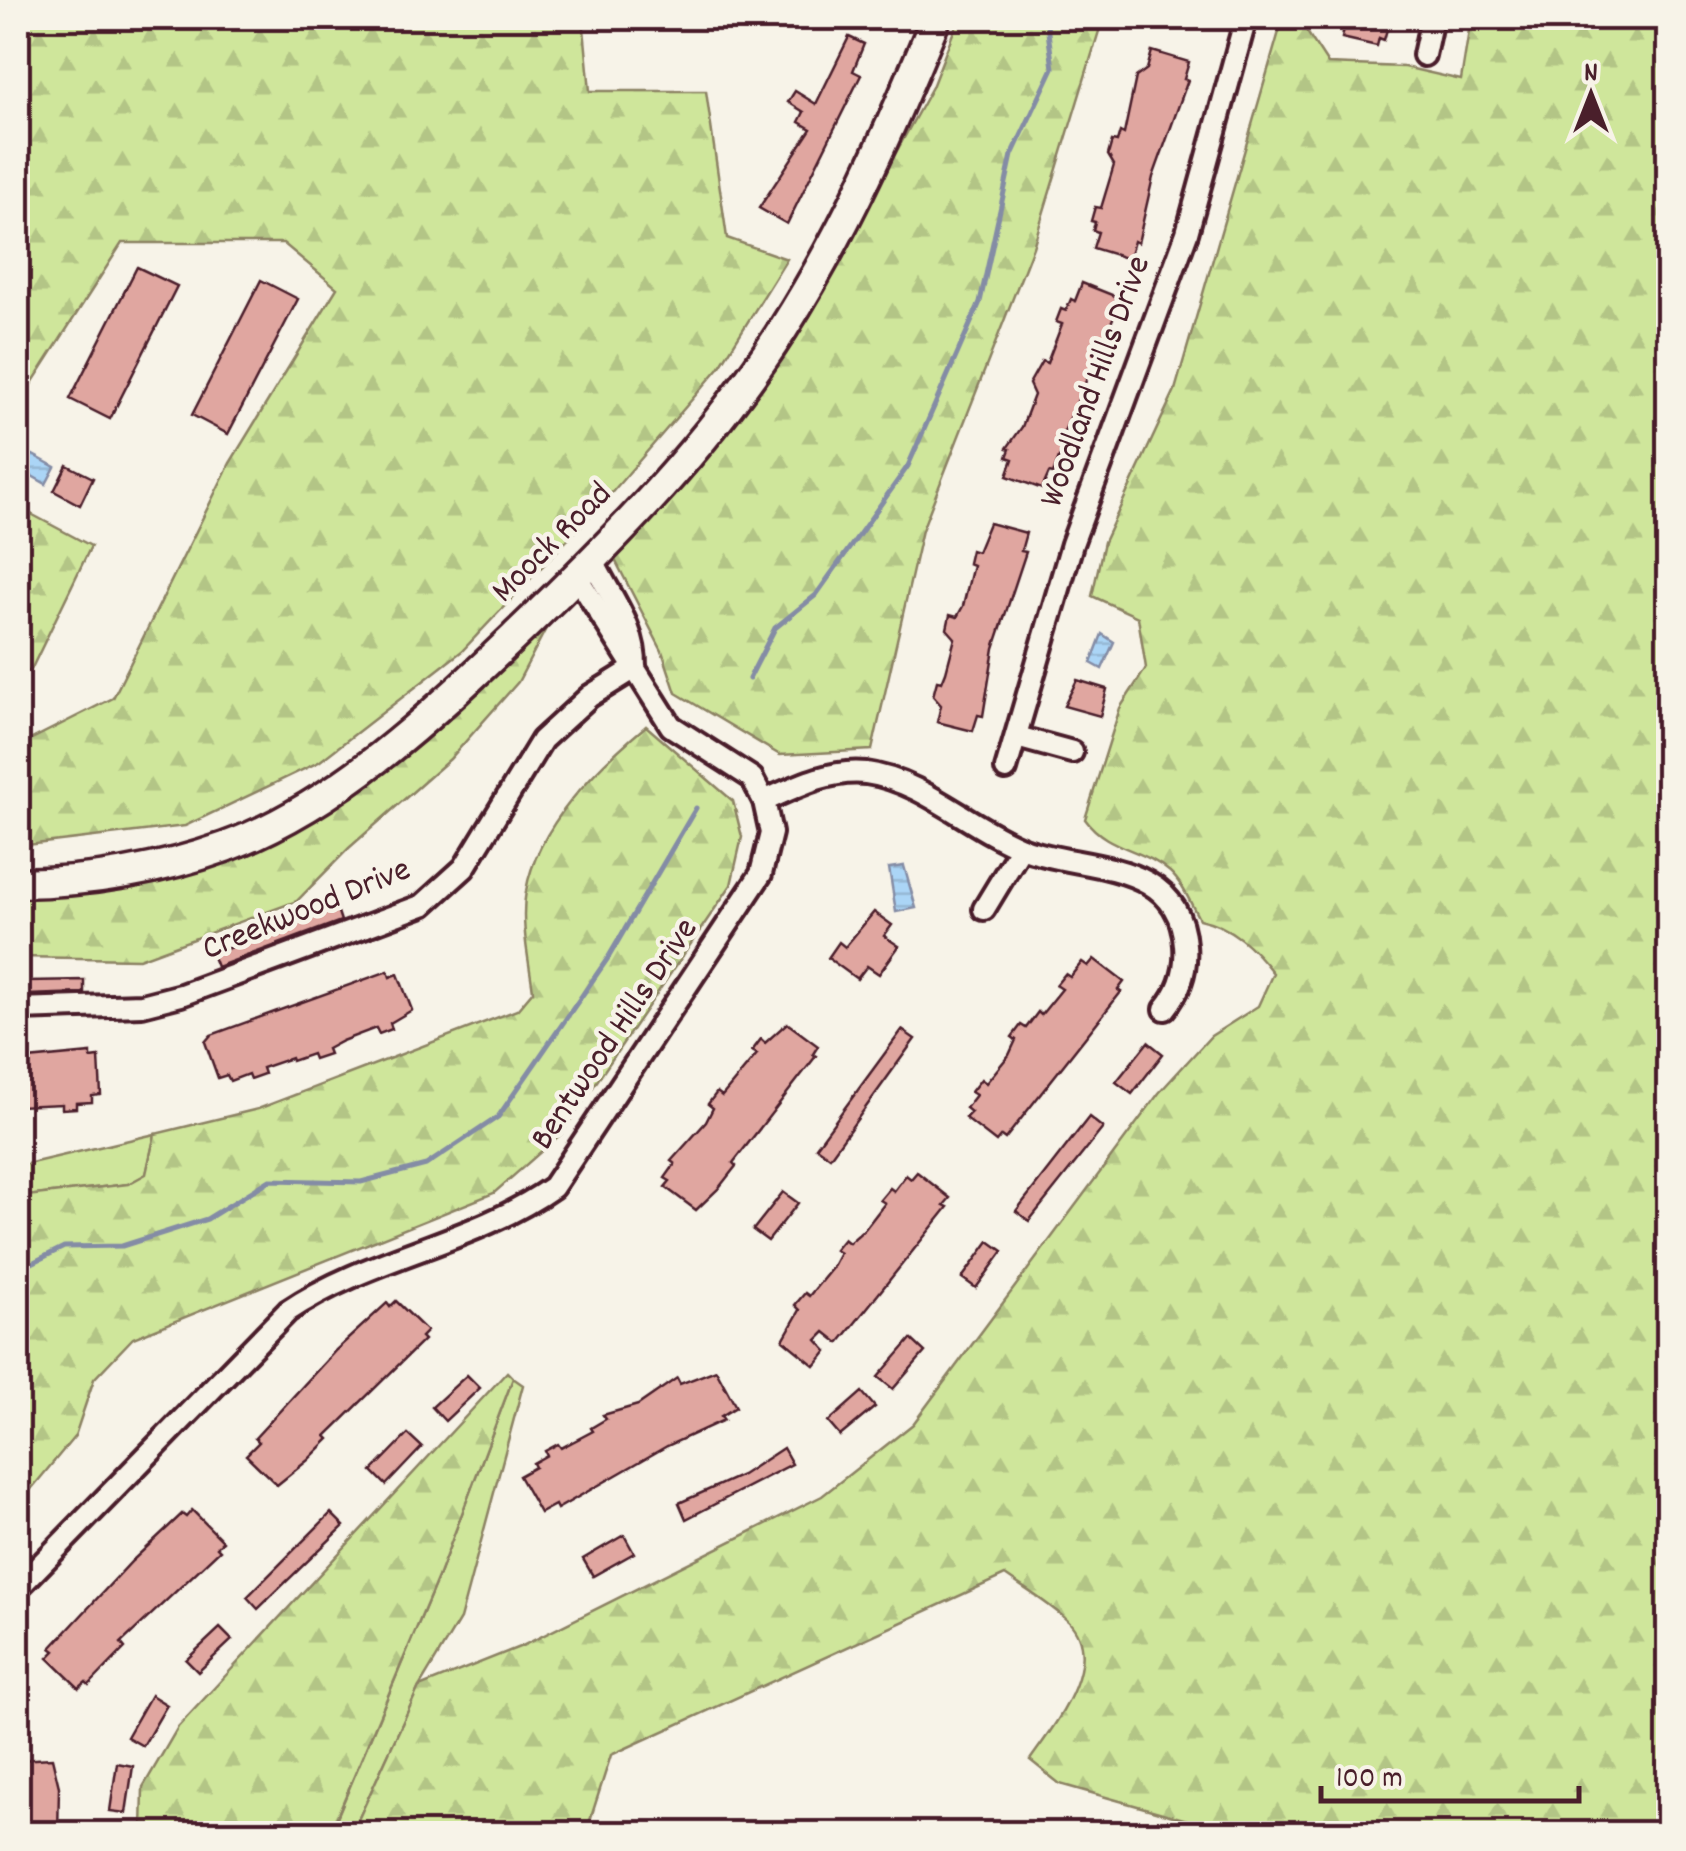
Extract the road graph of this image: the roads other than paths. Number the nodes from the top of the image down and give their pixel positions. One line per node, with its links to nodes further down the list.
1 (936, 18): 5 (main road, Moock Road)
2 (1246, 18): 7 (street, Woodland Hills Drive)
3 (1432, 18): 4 (street)
4 (1424, 55)
5 (585, 569): 6 (street); 12 (main road, Moock Road)
6 (635, 668): 10 (street); 15 (street, Creekwood Drive)
7 (1017, 737): 8 (street); 9 (street, Woodland Hills Drive)
8 (1072, 752)
9 (1006, 769)
10 (764, 801): 11 (street); 16 (street, Bentwood Hills Drive)
11 (1021, 848): 13 (street); 14 (street)
12 (18, 883)
13 (984, 909)
14 (1165, 1008)
15 (18, 1009)
16 (18, 1588)

